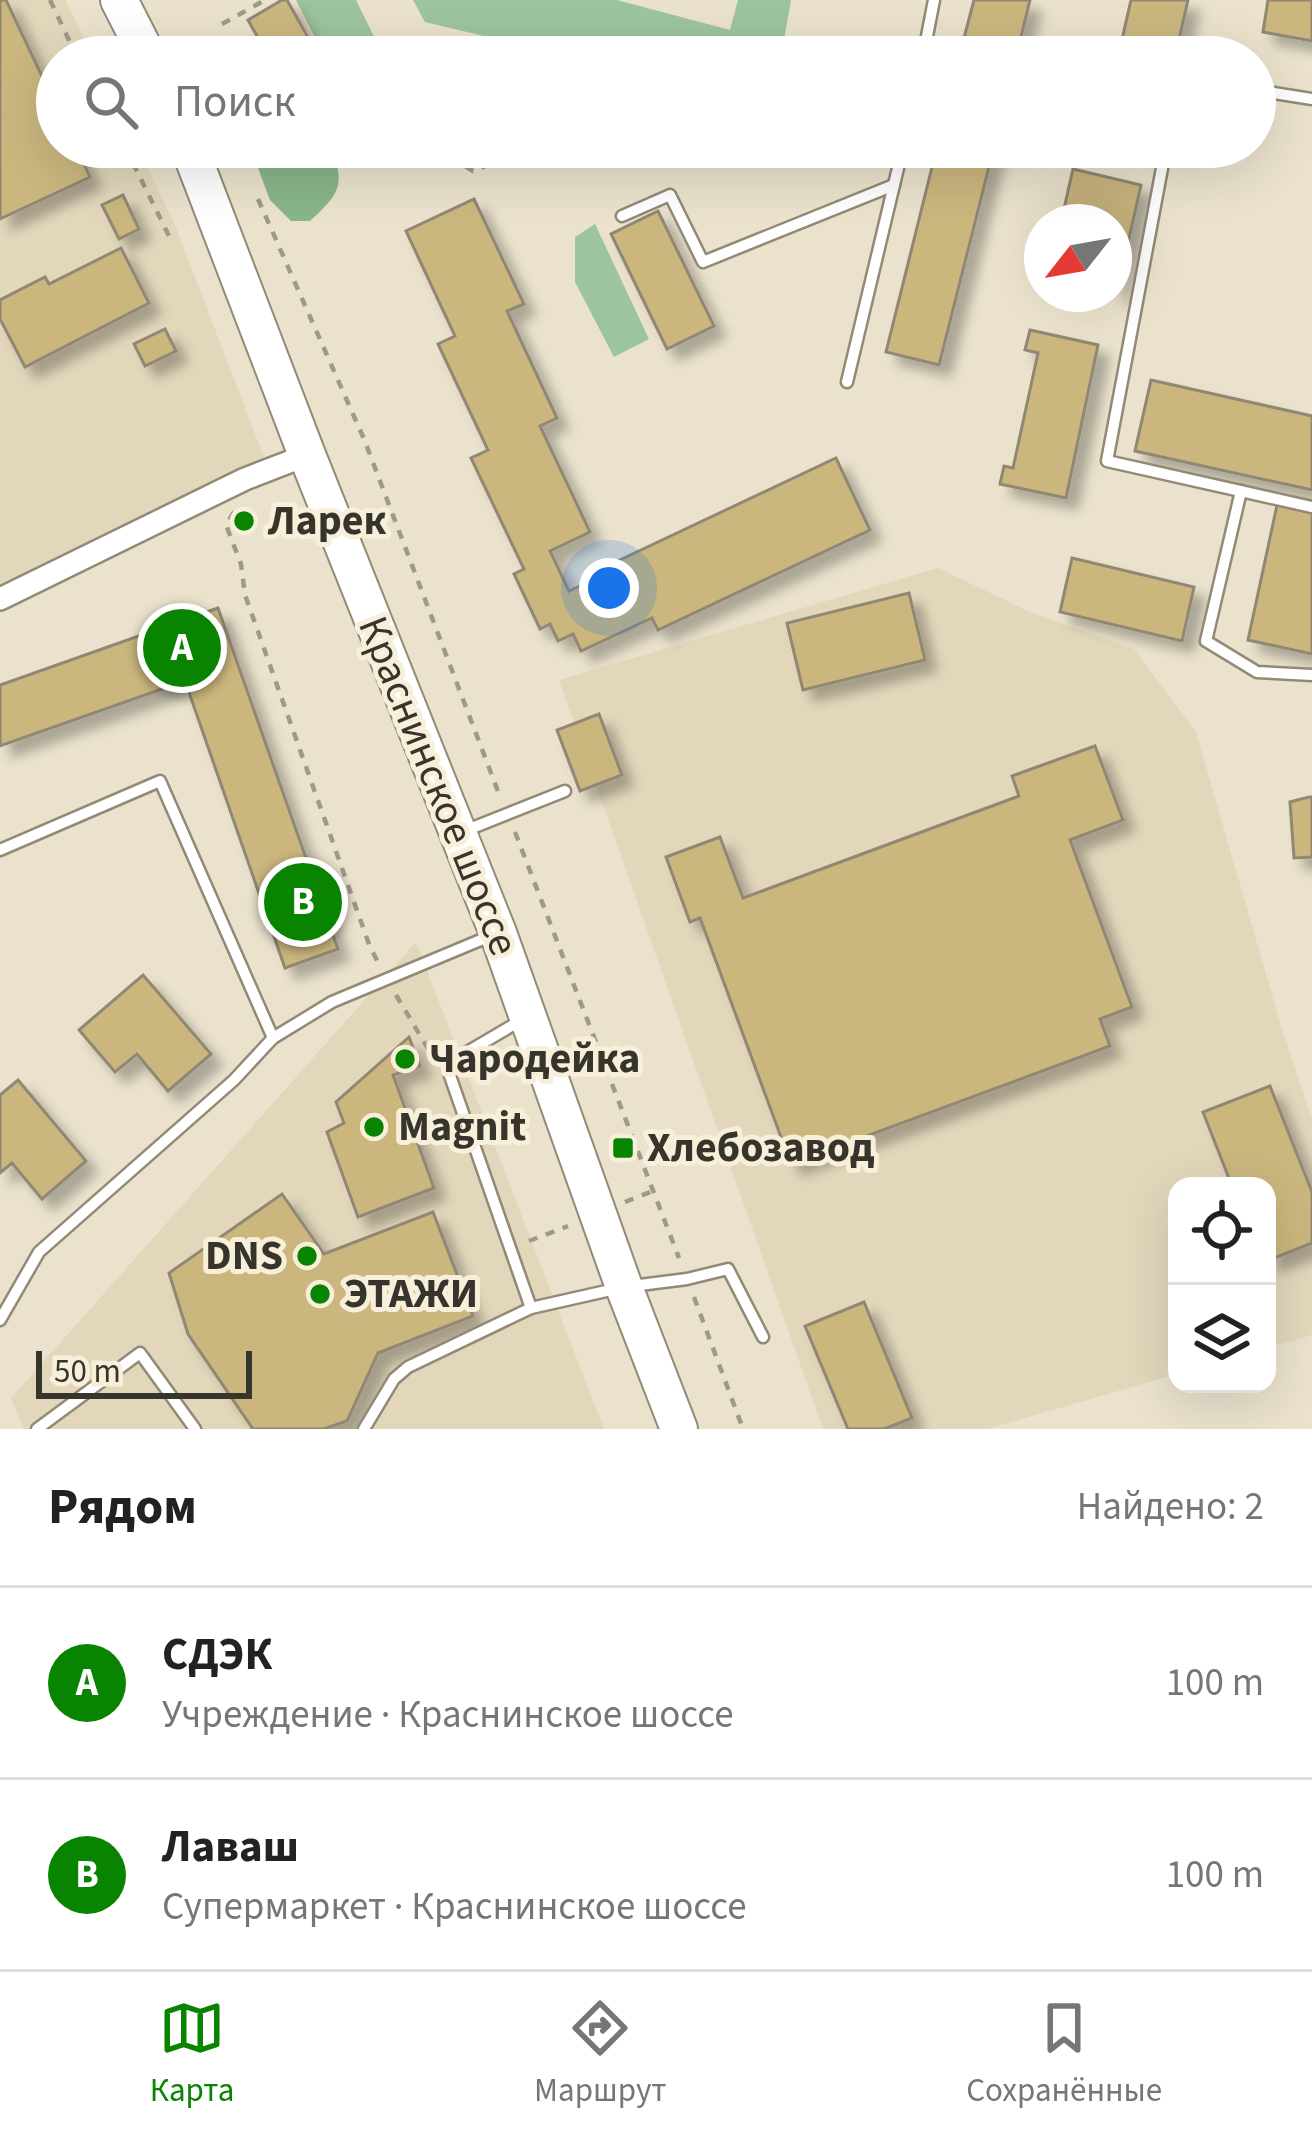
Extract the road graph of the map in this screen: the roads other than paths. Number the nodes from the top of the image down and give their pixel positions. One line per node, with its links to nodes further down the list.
1 (119, 0): 3 (main road)
2 (934, 0): 4 (lane)
3 (137, 36)
4 (927, 36)
5 (1276, 93): 6 (lane)
6 (1312, 99)
7 (197, 168): 13 (main road, Краснинское шоссе)
8 (898, 168): 10 (lane)
9 (1162, 168): 14 (lane)
10 (894, 185): 11 (lane); 12 (lane)
11 (622, 216)
12 (847, 382)
13 (307, 455): 16 (street); 19 (main road, Краснинское шоссе)
14 (1241, 491): 15 (lane); 17 (lane)
15 (1312, 507)
16 (0, 598)
17 (1312, 675)
18 (565, 791): 19 (lane)
19 (458, 833): 21 (main road, Краснинское шоссе)
20 (0, 850): 23 (lane)
21 (498, 933): 22 (main road, Краснинское шоссе); 23 (lane)
22 (529, 1017): 24 (main road, Краснинское шоссе); 25 (lane)
23 (272, 1038): 26 (lane)
24 (624, 1287): 25 (lane); 27 (lane); 31 (main road, Краснинское шоссе)
25 (531, 1308): 30 (lane)
26 (0, 1320)
27 (763, 1337)
28 (37, 1429): 29 (lane)
29 (195, 1429)
30 (364, 1429)
31 (679, 1429)

